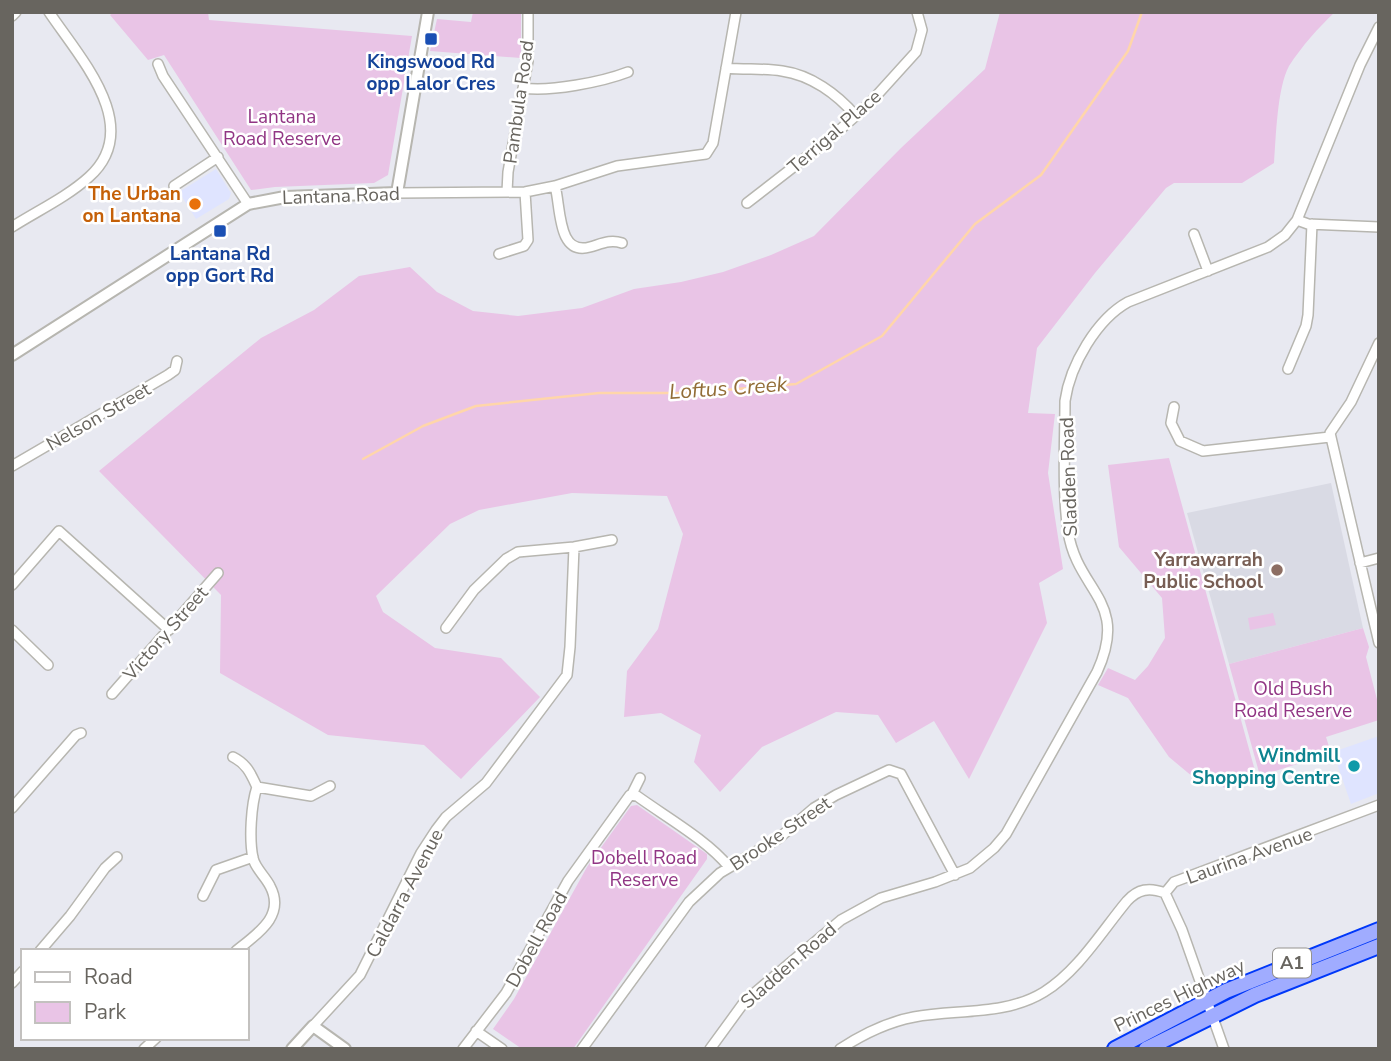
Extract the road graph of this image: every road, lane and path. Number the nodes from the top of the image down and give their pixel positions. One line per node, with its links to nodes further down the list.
1 (50, 12): 22 (street)
2 (428, 12): 17 (street)
3 (528, 12): 10 (street, Pambula Road)
4 (736, 12): 8 (street)
5 (917, 12): 11 (street, Terrigal Place)
6 (1379, 27): 20 (street, Sladden Road)
7 (158, 64): 12 (street)
8 (726, 68): 11 (street); 14 (street, Lantana Road)
9 (628, 72): 10 (street)
10 (523, 88): 15 (street, Pambula Road)
11 (856, 116): 18 (street, Terrigal Place)
12 (218, 157): 13 (street); 19 (street)
13 (174, 186)
14 (555, 186): 16 (street, Lantana Road); 25 (street)
15 (507, 192): 16 (street, Lantana Road); 17 (street, Lantana Road)
16 (525, 192): 26 (street)
17 (397, 193): 19 (street, Lantana Road)
18 (747, 203)
19 (248, 204): 29 (street, Lantana Road)
20 (1297, 220): 21 (street); 27 (street, Sladden Road)
21 (1312, 224): 23 (street); 31 (street)
22 (12, 227)
23 (1379, 227)
24 (1194, 234): 27 (street)
25 (622, 243)
26 (499, 254)
27 (1208, 271): 58 (street, Sladden Road)
28 (1379, 343): 33 (street)
29 (12, 355)
30 (177, 361): 34 (street, Nelson Street)
31 (1288, 369)
32 (1174, 407): 33 (street)
33 (1330, 437): 38 (street)
34 (12, 466)
35 (612, 540): 36 (street)
36 (574, 547): 41 (street); 67 (street, Caldarra Avenue)
37 (1379, 558): 38 (street)
38 (1360, 563): 44 (street)
39 (218, 573): 43 (street, Victory Street)
40 (12, 585): 43 (street)
41 (446, 628)
42 (12, 630): 45 (street)
43 (169, 630): 46 (street, Victory Street)
44 (1379, 643)
45 (48, 664)
46 (112, 694)
47 (81, 733): 54 (street)
48 (233, 757): 51 (street)
49 (640, 778): 52 (street, Dobell Road)
50 (330, 786): 51 (street)
51 (257, 787): 56 (street)
52 (632, 794): 57 (street); 68 (street, Dobell Road)
53 (1379, 806): 59 (street, Laurina Avenue)
54 (12, 808)
55 (117, 857): 63 (street)
56 (253, 857): 60 (street); 64 (street)
57 (729, 867): 58 (street, Brooke Street); 73 (street, Brooke Street)
58 (955, 875): 74 (street, Sladden Road)
59 (1165, 893): 65 (street); 75 (street, Laurina Avenue)
60 (203, 896)
61 (1379, 930): 65 (highway, Princes Highway / A1)
62 (1379, 946): 66 (highway, Princes Highway / A1)
63 (42, 949)
64 (239, 949)
65 (1208, 999): 66 (street); 76 (highway, Princes Highway / A1)
66 (1212, 1014): 77 (highway, Princes Highway / A1); 78 (street)
67 (313, 1026): 69 (street, Caldarra Avenue); 70 (street)
68 (476, 1031): 71 (street, Dobell Road); 72 (street)
69 (292, 1049)
70 (345, 1049)
71 (463, 1049)
72 (502, 1049)
73 (582, 1049)
74 (710, 1049)
75 (840, 1049)
76 (1115, 1049)
77 (1146, 1049)
78 (1224, 1049)

